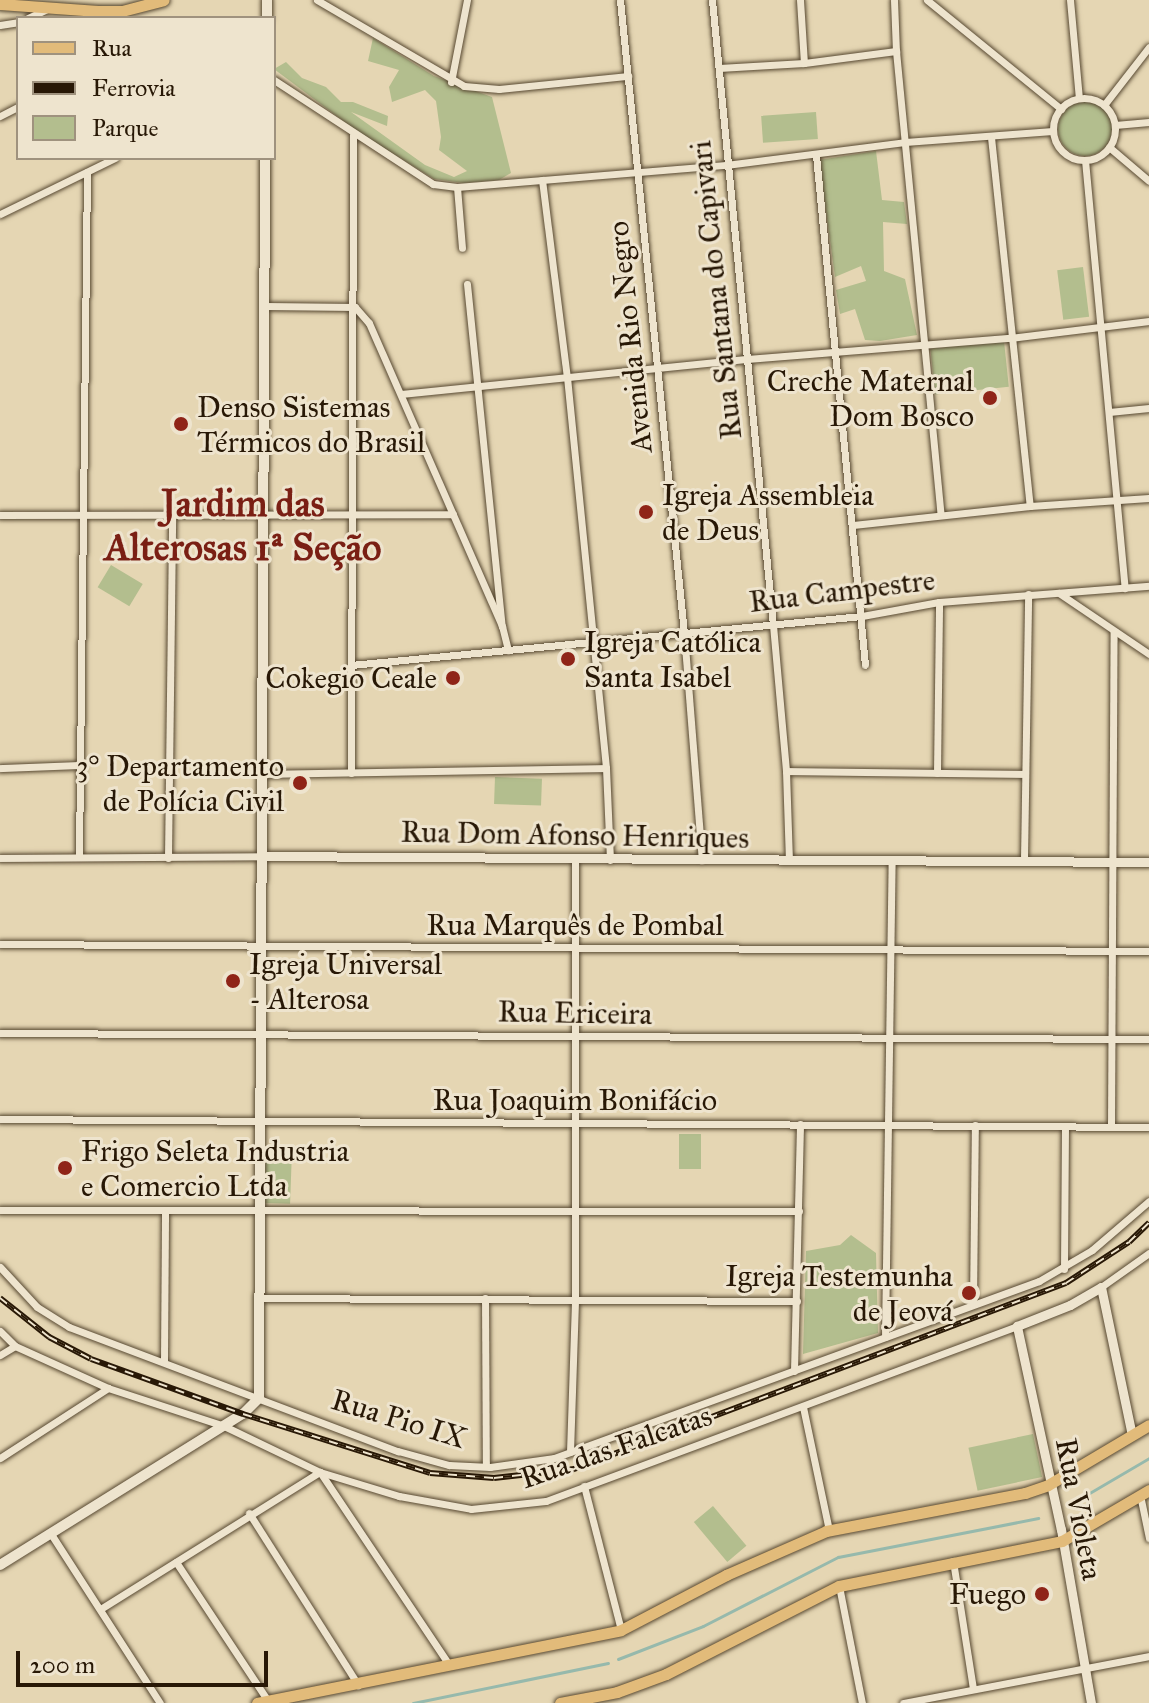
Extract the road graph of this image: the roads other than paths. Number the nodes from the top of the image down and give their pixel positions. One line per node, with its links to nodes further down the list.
1 (164, 0): 11 (main road)
2 (317, 0): 19 (street)
3 (467, 0): 19 (street)
4 (620, 0): 17 (street, Avenida Rio Negro)
5 (712, 0): 16 (street, Rua Santana do Capivari)
6 (800, 0): 15 (street)
7 (894, 0): 14 (street)
8 (927, 0): 22 (street)
9 (1070, 0): 20 (street)
10 (0, 4): 11 (main road)
11 (49, 9): 12 (street)
12 (33, 16)
13 (1149, 47): 21 (street)
14 (896, 51): 15 (street); 28 (street)
15 (804, 63): 16 (street)
16 (719, 68): 34 (street, Rua Santana do Capivari)
17 (628, 76): 19 (street); 36 (street, Avenida Rio Negro)
18 (276, 81): 26 (street)
19 (451, 82)
20 (1079, 98): 21 (street); 22 (street)
21 (1104, 105): 24 (street)
22 (1061, 109): 25 (street)
23 (1149, 122): 24 (street)
24 (1115, 125): 29 (street)
25 (1053, 131): 27 (street); 33 (street)
26 (353, 135): 39 (street); 44 (street)
27 (991, 137): 28 (street); 47 (street)
28 (905, 142): 30 (street); 48 (street)
29 (1109, 147): 33 (street); 38 (street)
30 (816, 155): 34 (street); 49 (street)
31 (111, 160): 35 (street)
32 (265, 160): 43 (main road)
33 (1085, 160): 46 (street)
34 (726, 165): 36 (street); 50 (street, Rua Santana do Capivari)
35 (87, 172): 40 (street); 64 (street)
36 (637, 172): 37 (street); 51 (street, Avenida Rio Negro)
37 (542, 180): 39 (street); 52 (street)
38 (1149, 181)
39 (457, 187): 41 (street)
40 (0, 214)
41 (462, 248)
42 (467, 284): 53 (street)
43 (265, 306): 44 (street); 63 (main road)
44 (355, 307): 54 (street); 66 (street)
45 (1149, 321): 46 (street)
46 (1099, 326): 47 (street); 56 (street)
47 (1010, 338): 48 (street); 59 (street)
48 (923, 346): 49 (street); 62 (street)
49 (836, 352): 50 (street); 67 (street)
50 (747, 359): 51 (street); 74 (street, Rua Santana do Capivari)
51 (658, 367): 52 (street); 77 (street, Avenida Rio Negro)
52 (567, 377): 53 (street); 78 (street)
53 (478, 386): 54 (street); 75 (street)
54 (402, 394): 60 (street)
55 (1149, 408): 56 (street)
56 (1109, 412): 58 (street)
57 (1149, 498): 58 (street)
58 (1116, 501): 59 (street); 69 (street)
59 (1030, 506): 62 (street)
60 (453, 514): 66 (street); 75 (street)
61 (0, 515): 64 (street)
62 (941, 515): 67 (street)
63 (264, 516): 65 (street); 66 (street); 89 (main road)
64 (83, 517): 65 (street); 83 (street)
65 (172, 517): 94 (street)
66 (353, 517): 81 (street)
67 (853, 525): 73 (street)
68 (1149, 586): 69 (street, Rua Campestre)
69 (1125, 588): 70 (street, Rua Campestre)
70 (1059, 593): 71 (street, Rua Campestre); 76 (street)
71 (1028, 594): 72 (street, Rua Campestre); 90 (street)
72 (939, 602): 73 (street, Rua Campestre); 88 (street)
73 (862, 616): 74 (street, Rua Campestre); 82 (street)
74 (773, 625): 77 (street, Rua Campestre); 86 (street, Rua Santana do Capivari)
75 (502, 626): 79 (street)
76 (1114, 632): 80 (street); 102 (street)
77 (684, 633): 78 (street, Rua Campestre); 97 (street, Avenida Rio Negro)
78 (592, 641): 79 (street, Rua Campestre); 85 (street)
79 (508, 650): 81 (street, Rua Campestre)
80 (1149, 654)
81 (351, 665): 87 (street)
82 (865, 665)
83 (82, 765): 84 (street); 91 (street)
84 (0, 768)
85 (606, 768): 87 (street); 96 (street)
86 (786, 771): 88 (street); 99 (street, Rua Santana do Capivari)
87 (351, 773): 89 (street)
88 (937, 773): 90 (street)
89 (263, 774): 92 (main road)
90 (1025, 774): 98 (street)
91 (79, 855): 93 (street, Rua Dom Afonso Henriques); 94 (street, Rua Dom Afonso Henriques)
92 (263, 856): 94 (street, Rua Dom Afonso Henriques); 95 (street, Rua Dom Afonso Henriques); 104 (main road)
93 (0, 858)
94 (168, 858)
95 (575, 859): 96 (street, Rua Dom Afonso Henriques); 105 (street)
96 (610, 860): 97 (street, Rua Dom Afonso Henriques)
97 (702, 860): 99 (street, Rua Dom Afonso Henriques)
98 (1024, 860): 100 (street, Rua Dom Afonso Henriques); 102 (street, Rua Dom Afonso Henriques)
99 (789, 861): 100 (street, Rua Dom Afonso Henriques)
100 (892, 862): 106 (street)
101 (1149, 862): 102 (street, Rua Dom Afonso Henriques)
102 (1114, 863): 107 (street)
103 (0, 944): 104 (street, Rua Marquês de Pombal)
104 (260, 945): 105 (street, Rua Marquês de Pombal); 109 (main road)
105 (575, 949): 106 (street, Rua Marquês de Pombal); 111 (street)
106 (890, 950): 107 (street, Rua Marquês de Pombal); 112 (street)
107 (1112, 951): 108 (street, Rua Marquês de Pombal); 113 (street)
108 (1149, 951)
109 (258, 1032): 110 (street, Rua Ericeira); 111 (street, Rua Ericeira); 116 (main road)
110 (0, 1033)
111 (574, 1038): 112 (street, Rua Ericeira); 119 (street)
112 (889, 1038): 113 (street, Rua Ericeira); 117 (street)
113 (1111, 1038): 114 (street, Rua Ericeira); 122 (street)
114 (1149, 1039)
115 (0, 1119): 116 (street, Rua Joaquim Bonifácio)
116 (258, 1121): 119 (street, Rua Joaquim Bonifácio); 125 (main road)
117 (887, 1123): 118 (street, Rua Joaquim Bonifácio); 120 (street, Rua Joaquim Bonifácio); 141 (street)
118 (800, 1124): 119 (street, Rua Joaquim Bonifácio); 129 (street)
119 (573, 1125): 128 (street)
120 (975, 1125): 121 (street, Rua Joaquim Bonifácio); 138 (street)
121 (1065, 1126): 122 (street, Rua Joaquim Bonifácio); 132 (street)
122 (1111, 1126): 123 (street, Rua Joaquim Bonifácio)
123 (1149, 1127)
124 (1149, 1201): 132 (street, Rua Pio IX)
125 (258, 1209): 127 (street); 128 (street); 134 (main road)
126 (0, 1210): 127 (street)
127 (165, 1210): 144 (street)
128 (573, 1210): 129 (street); 136 (street)
129 (799, 1211): 137 (street)
130 (1149, 1253): 133 (street, Rua das Falcatas)
131 (0, 1267): 144 (street, Rua Pio IX)
132 (1064, 1269): 138 (street, Rua Pio IX)
133 (1101, 1287): 139 (street, Rua das Falcatas); 151 (street)
134 (258, 1298): 135 (street); 147 (main road)
135 (485, 1298): 136 (street); 154 (street)
136 (575, 1300): 137 (street); 152 (street)
137 (797, 1301): 145 (street)
138 (973, 1304): 141 (street, Rua Pio IX)
139 (1017, 1326): 148 (street, Rua das Falcatas); 156 (street, Rua Violeta)
140 (0, 1331): 142 (street, Rua das Falcatas)
141 (885, 1337): 145 (street, Rua Pio IX)
142 (15, 1346): 143 (street); 146 (street, Rua das Falcatas)
143 (0, 1355)
144 (164, 1361): 147 (street, Rua Pio IX)
145 (794, 1371): 152 (street, Rua Pio IX)
146 (108, 1388): 150 (street, Rua das Falcatas); 153 (street)
147 (259, 1398): 150 (main road); 154 (street, Rua Pio IX)
148 (803, 1407): 157 (street, Rua das Falcatas); 160 (street)
149 (1149, 1425): 151 (main road)
150 (224, 1426): 155 (street, Rua das Falcatas); 161 (main road)
151 (1132, 1435): 156 (main road)
152 (570, 1452): 154 (street, Rua Pio IX)
153 (0, 1458)
154 (486, 1466)
155 (320, 1472): 157 (street, Rua das Falcatas); 159 (street); 171 (street)
156 (1048, 1485): 160 (main road); 163 (street, Rua Violeta)
157 (584, 1486): 169 (street)
158 (1145, 1492): 162 (street); 163 (main road)
159 (249, 1513): 165 (street); 173 (street)
160 (829, 1530): 169 (main road)
161 (51, 1534): 166 (main road); 168 (street)
162 (1149, 1538)
163 (1062, 1541): 164 (main road); 172 (street, Rua Violeta)
164 (953, 1561): 167 (main road); 174 (street)
165 (176, 1562): 168 (street); 176 (street)
166 (0, 1565)
167 (839, 1586): 175 (main road); 179 (street)
168 (102, 1608): 177 (street)
169 (621, 1630): 171 (main road)
170 (1149, 1656): 172 (street)
171 (449, 1665): 173 (main road)
172 (1084, 1669): 174 (street); 181 (street, Rua Violeta)
173 (358, 1685): 176 (main road)
174 (973, 1688): 180 (street)
175 (616, 1698): 178 (main road)
176 (263, 1702)
177 (160, 1703)
178 (560, 1703)
179 (862, 1703)
180 (903, 1703)
181 (1091, 1703)

